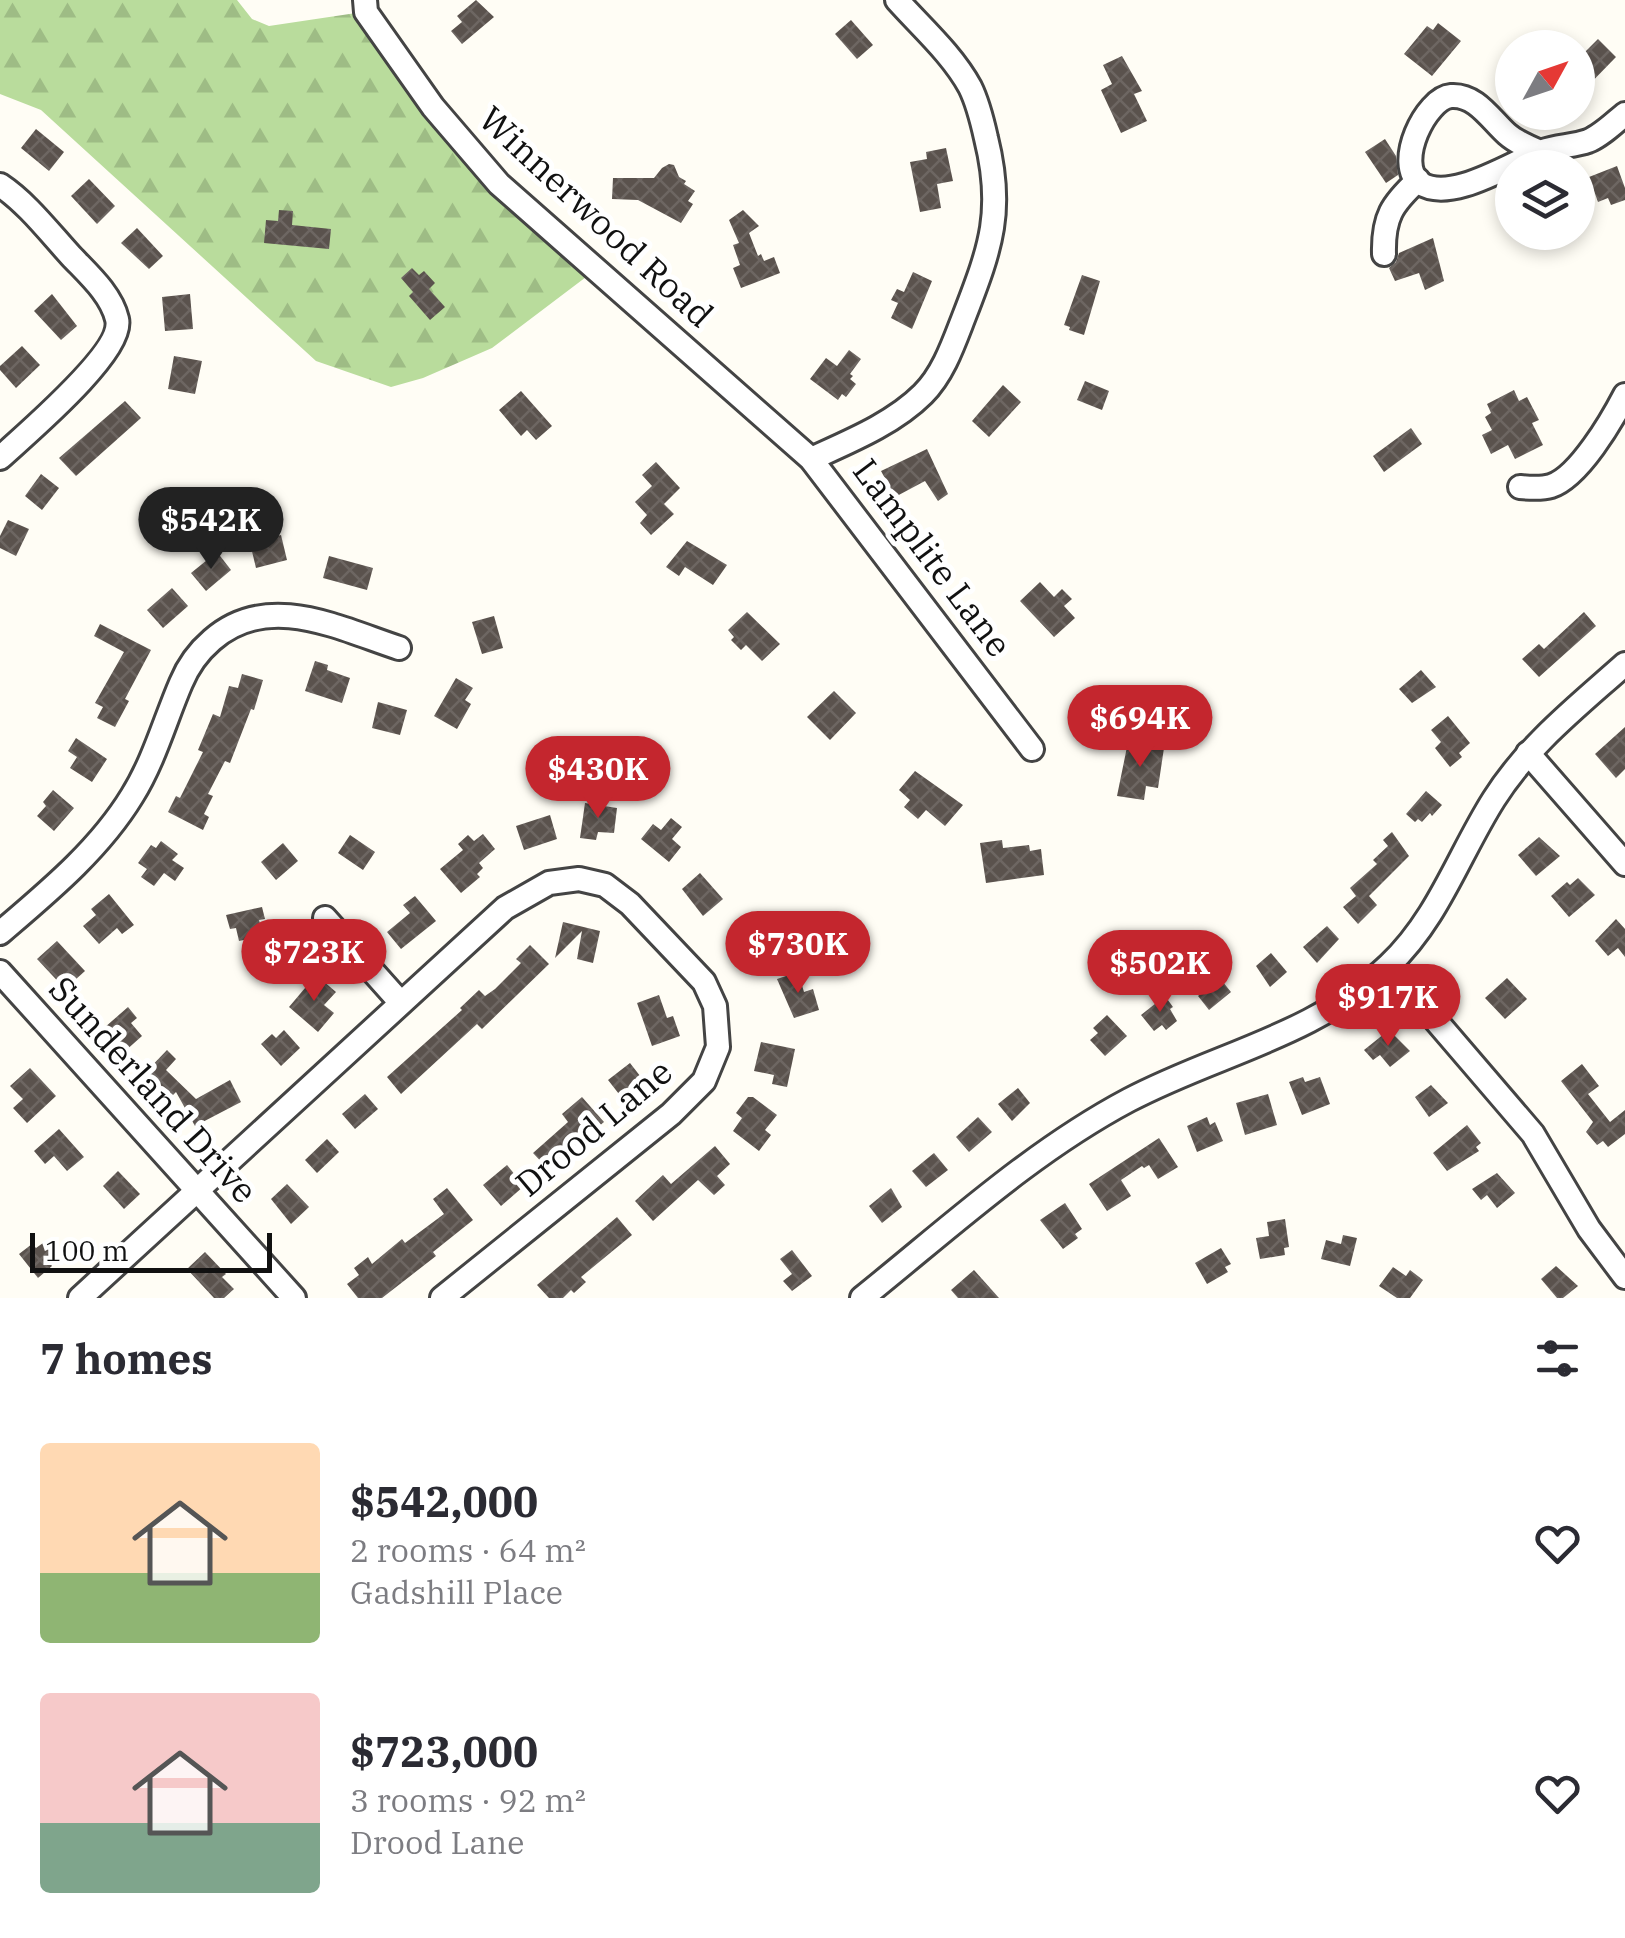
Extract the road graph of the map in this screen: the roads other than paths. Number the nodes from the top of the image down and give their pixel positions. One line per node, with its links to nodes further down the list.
1 (365, 0): 12 (street, Winnerwood Road)
2 (897, 0): 12 (street)
3 (1625, 114): 5 (street)
4 (1536, 150): 7 (street)
5 (1549, 150)
6 (1495, 173): 7 (street)
7 (1418, 180): 9 (street)
8 (0, 185): 11 (street)
9 (1384, 254)
10 (1625, 395): 13 (street)
11 (0, 458)
12 (811, 458): 16 (street, Lamplite Lane)
13 (1520, 486)
14 (399, 648): 20 (street)
15 (1625, 664): 17 (street)
16 (1032, 749)
17 (1528, 753): 18 (street); 21 (street)
18 (1625, 864)
19 (325, 918): 23 (street)
20 (0, 933)
21 (1388, 966): 25 (street); 29 (street)
22 (0, 972): 24 (street, Sunderland Drive)
23 (400, 1002): 24 (street, Drood Lane); 28 (street, Drood Lane)
24 (197, 1193): 26 (street, Drood Lane); 27 (street, Sunderland Drive)
25 (1625, 1277)
26 (80, 1298)
27 (294, 1298)
28 (442, 1298)
29 (862, 1298)

